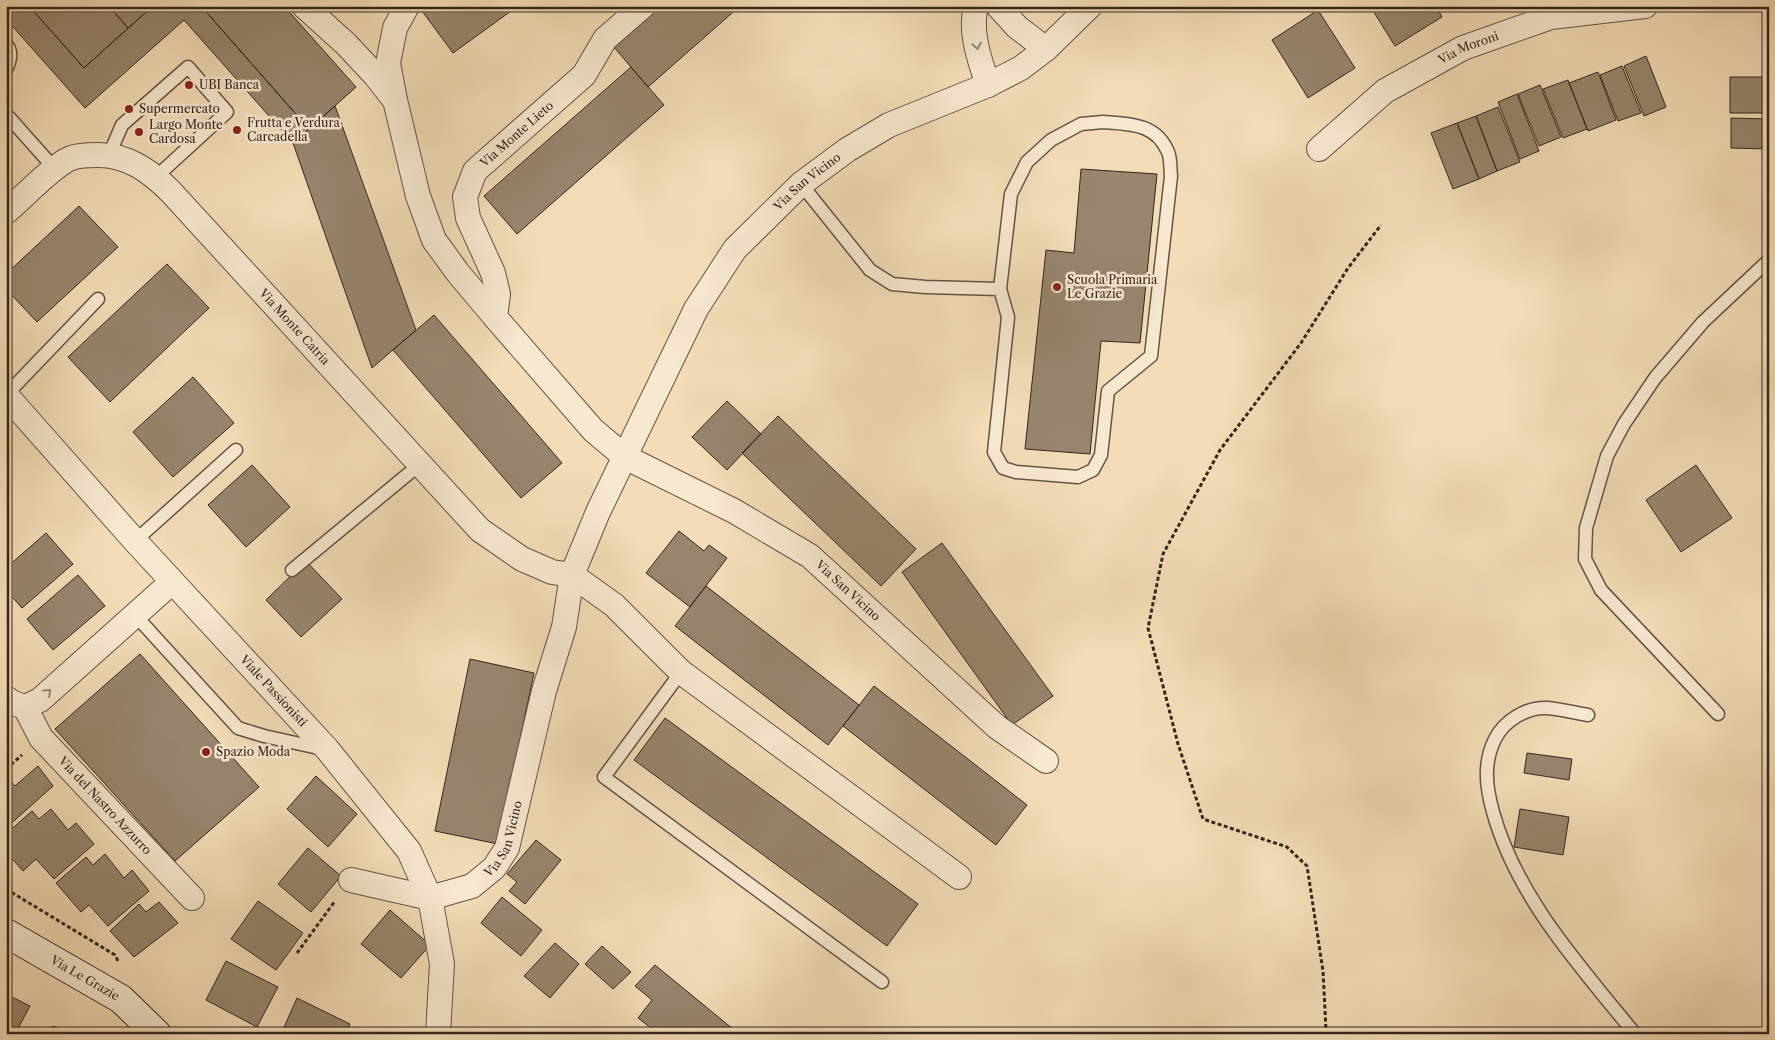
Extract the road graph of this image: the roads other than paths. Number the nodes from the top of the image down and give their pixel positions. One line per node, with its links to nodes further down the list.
1 (304, 6): 12 (street)
2 (407, 6): 12 (street)
3 (643, 6): 23 (street, Via Monte Lieto)
4 (976, 6): 11 (street, one-way to 11)
5 (998, 6): 9 (street)
6 (1090, 6): 9 (street, Via San Vicino)
7 (1645, 6): 14 (street, Via Moroni)
8 (6, 44): 10 (lane)
9 (1046, 49): 11 (street, Via San Vicino)
10 (6, 70)
11 (988, 85): 18 (street, Via San Vicino)
12 (394, 100): 23 (street)
13 (6, 114): 16 (lane)
14 (1319, 148)
15 (109, 155): 16 (street, Via Monte Catria); 17 (street, Via Monte Catria); 17 (lane)
16 (55, 169): 19 (street, Via Monte Catria)
17 (156, 176): 27 (street, Via Monte Catria)
18 (801, 184): 21 (lane); 26 (street, Via San Vicino)
19 (6, 212)
20 (1769, 260): 35 (lane)
21 (1000, 289): 21 (lane)
22 (98, 299): 24 (lane)
23 (495, 317): 26 (street)
24 (6, 395): 28 (street, Viale Passionisti)
25 (236, 450): 28 (lane)
26 (625, 457): 30 (street, Via San Vicino); 38 (street, Via San Vicino)
27 (419, 465): 29 (lane); 30 (street, Via Monte Catria)
28 (135, 541): 31 (street, Viale Passionisti)
29 (292, 570)
30 (572, 575): 33 (street); 42 (street, Via San Vicino)
31 (172, 582): 32 (street, Via del Nastro Azzurro); 37 (street, Viale Passionisti)
32 (135, 615): 34 (street, Via del Nastro Azzurro, one-way to 32); 37 (lane)
33 (681, 672): 39 (street); 44 (lane)
34 (16, 702): 41 (street, Via del Nastro Azzurro)
35 (1718, 714)
36 (1588, 715): 47 (lane)
37 (327, 749): 42 (street, Viale Passionisti)
38 (1046, 761)
39 (959, 877)
40 (351, 880): 42 (street, Via San Vicino)
41 (192, 898)
42 (430, 898): 46 (street, Viale Passionisti)
43 (6, 933): 45 (main road, Via Le Grazie)
44 (882, 982)
45 (158, 1034)
46 (438, 1034)
47 (1634, 1034)

